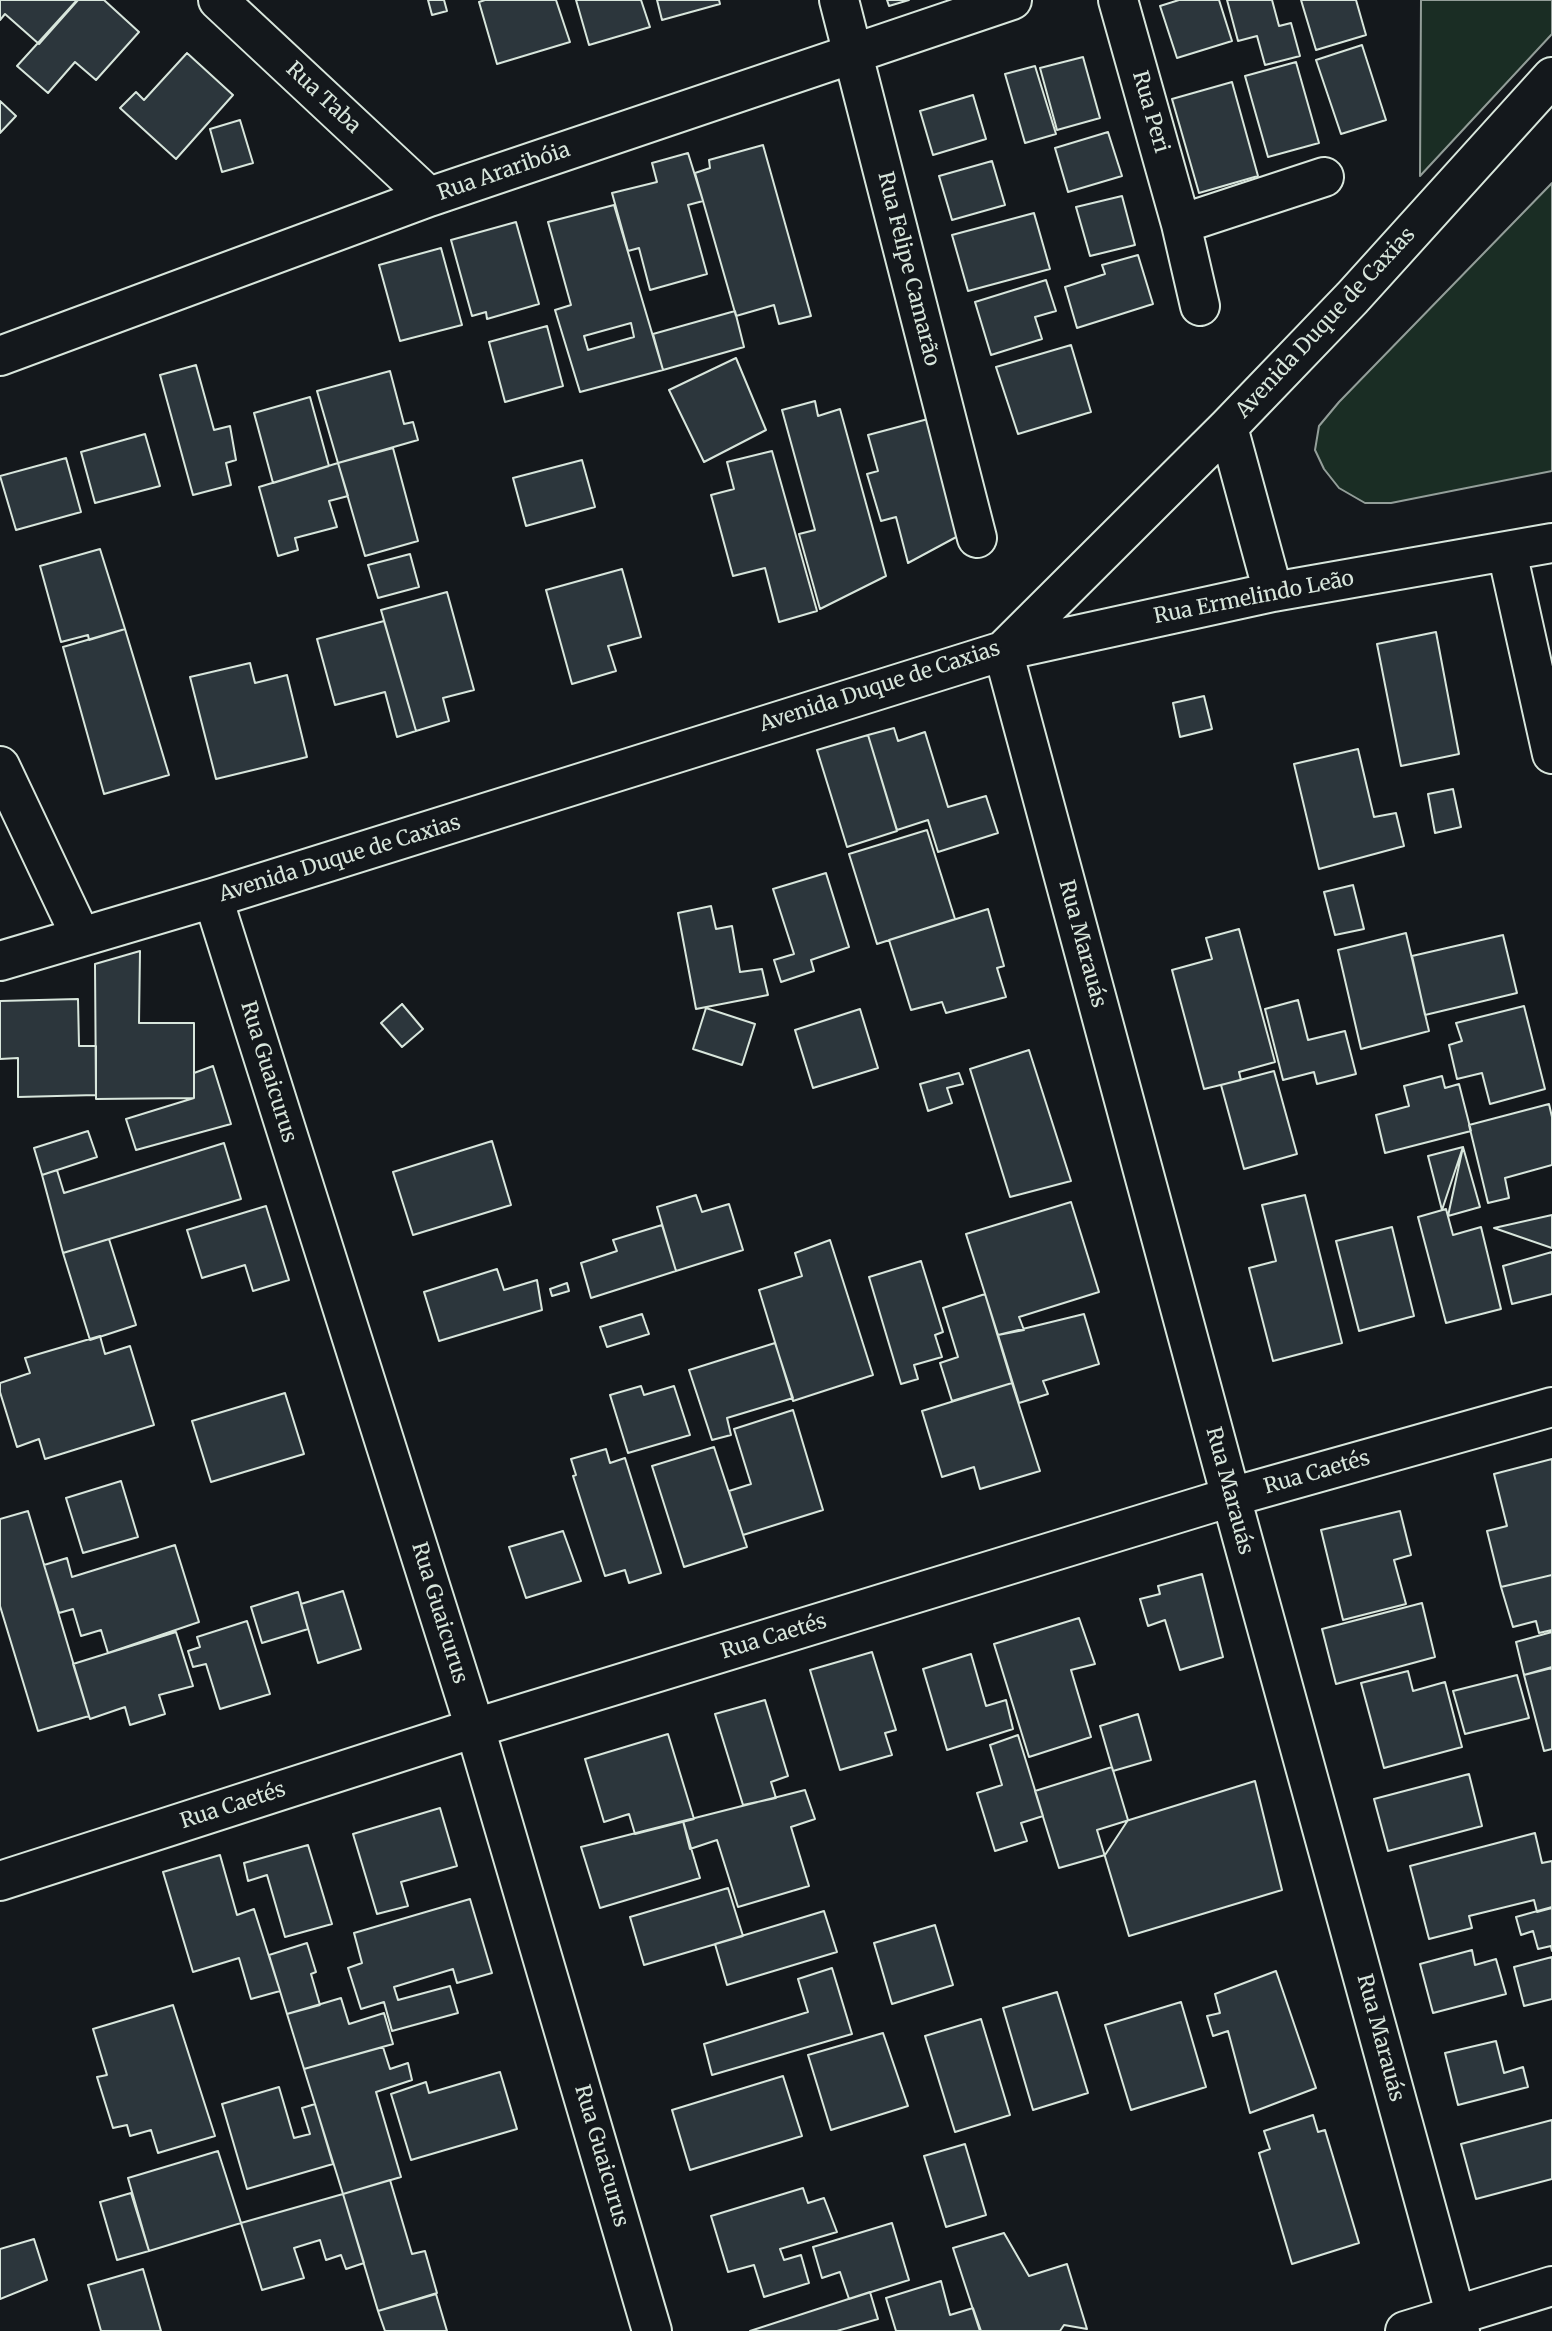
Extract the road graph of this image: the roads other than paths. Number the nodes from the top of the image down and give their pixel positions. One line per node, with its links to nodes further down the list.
1 (218, 0): 8 (street, Rua Taba)
2 (839, 0): 5 (street, Rua Felipe Camarão)
3 (1012, 0): 5 (street, Rua Araribóia)
4 (1118, 0): 9 (street, Rua Peri)
5 (853, 54): 8 (street, Rua Araribóia); 13 (street, Rua Felipe Camarão)
6 (1552, 77): 12 (street, Avenida Duque de Caxias)
7 (1324, 177): 9 (street)
8 (429, 197): 11 (street, Rua Araribóia)
9 (1181, 224): 10 (street, Rua Peri)
10 (1199, 306)
11 (0, 356)
12 (1228, 428): 16 (street); 17 (street, Avenida Duque de Caxias)
13 (977, 538)
14 (1552, 543): 15 (street, Rua Ermelindo Leão)
15 (1507, 552): 16 (street, Rua Ermelindo Leão); 18 (street)
16 (1273, 592): 17 (street, Rua Ermelindo Leão)
17 (1003, 651): 20 (street, Avenida Duque de Caxias); 24 (street, Rua Marauás)
18 (1552, 754)
19 (0, 766): 21 (street)
20 (214, 898): 21 (street, Avenida Duque de Caxias); 25 (street, Rua Guaicurus)
21 (81, 937): 22 (street, Avenida Duque de Caxias)
22 (0, 961)
23 (1552, 1407): 24 (street, Rua Caetés)
24 (1231, 1497): 25 (street, Rua Caetés); 28 (street, Rua Marauás)
25 (475, 1728): 26 (street, Rua Caetés); 29 (street, Rua Guaicurus)
26 (0, 1881)
27 (1552, 2286): 28 (street)
28 (1458, 2324): 30 (street)
29 (652, 2331)
30 (1405, 2331)

